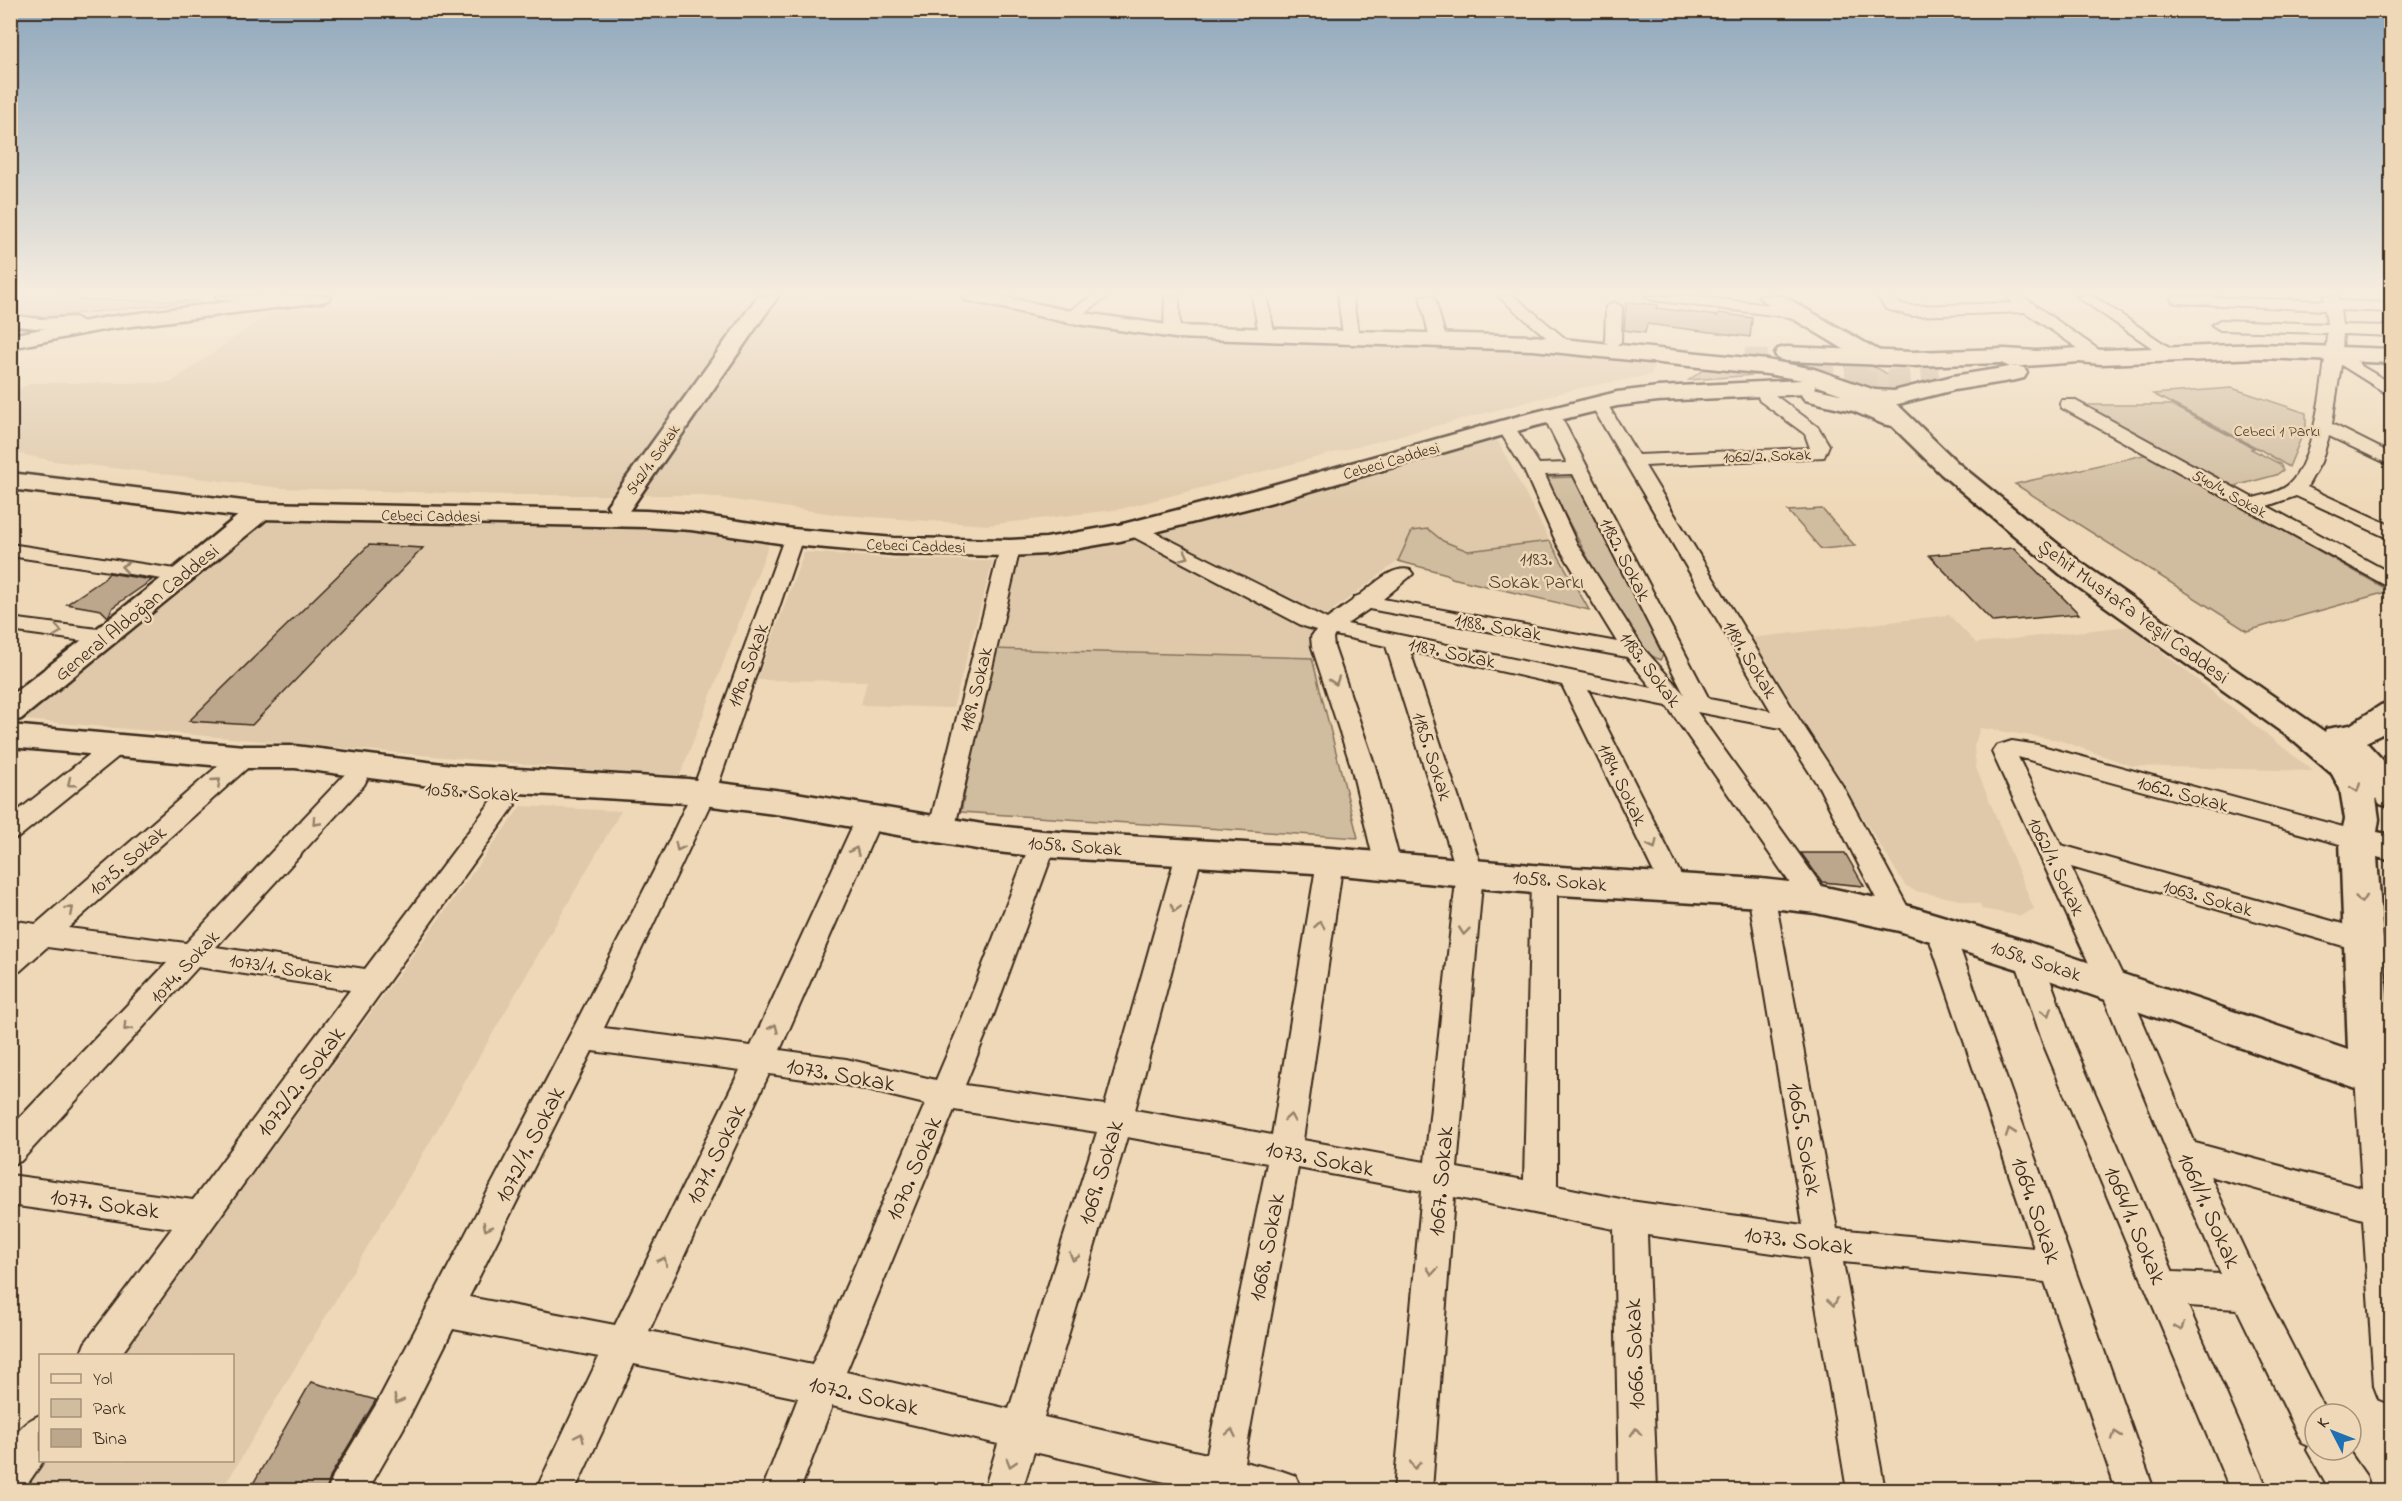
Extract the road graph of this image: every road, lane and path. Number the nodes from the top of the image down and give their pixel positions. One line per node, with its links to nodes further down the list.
1 (719, 366): 33 (main road, 542/1. Sokak)
2 (1674, 366): 12 (main road)
3 (1687, 366): 12 (main road)
4 (1762, 366): 18 (main road)
5 (1840, 366): 18 (main road, Şehit Mustafa Yeşil Caddesi)
6 (1914, 366): 11 (main road)
7 (1925, 366): 11 (main road)
8 (2031, 366): 11 (main road)
9 (2333, 366): 22 (street)
10 (2352, 366): 15 (street)
11 (1917, 367): 16 (main road); 16 (main road, Şehit Mustafa Yeşil Caddesi)
12 (1674, 374): 14 (main road)
13 (1804, 387): 14 (main road, Cebeci Caddesi); 17 (main road); 18 (main road); 19 (main road, Cebeci Caddesi); 24 (main road)
14 (1641, 388): 34 (main road, Cebeci Caddesi)
15 (2391, 392)
16 (1905, 395): 18 (main road); 55 (main road, Şehit Mustafa Yeşil Caddesi)
17 (1766, 397): 19 (main road); 26 (street, 1062/2. Sokak)
18 (1872, 397): 24 (main road, Şehit Mustafa Yeşil Caddesi)
19 (1608, 401): 21 (main road, Cebeci Caddesi); 26 (street, 1181. Sokak)
20 (2068, 404): 32 (street, 540/4. Sokak)
21 (1552, 415): 23 (main road, Cebeci Caddesi); 27 (street, 1182. Sokak)
22 (2322, 426): 25 (street); 30 (street)
23 (1506, 427): 28 (street, 1183. Sokak); 34 (main road, Cebeci Caddesi)
24 (1909, 428): 67 (main road, Şehit Mustafa Yeşil Caddesi, one-way to 67)
25 (2391, 460)
26 (1633, 461): 53 (street, 1181. Sokak)
27 (1579, 468): 28 (street); 50 (street, 1182. Sokak)
28 (1533, 470): 47 (street, 1183. Sokak)
29 (13, 471): 31 (main road, Cebeci Caddesi)
30 (2295, 489): 32 (street); 35 (street)
31 (266, 505): 33 (main road, Cebeci Caddesi); 41 (main road, General Aldoğan Caddesi)
32 (2252, 505): 40 (street, 540/4. Sokak)
33 (616, 512): 34 (main road, Cebeci Caddesi); 36 (main road, Cebeci Caddesi)
34 (1122, 528): 37 (main road, Cebeci Caddesi); 44 (street, 1187. Sokak, one-way to 44)
35 (2391, 534)
36 (793, 537): 37 (main road, Cebeci Caddesi); 62 (street, 1190. Sokak)
37 (1010, 548): 65 (street, 1189. Sokak)
38 (10, 550): 41 (street, one-way to 38)
39 (1403, 574): 42 (street)
40 (2386, 574)
41 (182, 576): 45 (main road, General Aldoğan Caddesi)
42 (1362, 601): 44 (street); 47 (street, 1188. Sokak)
43 (10, 624): 45 (street, one-way to 45)
44 (1329, 627): 46 (street, 1187. Sokak); 71 (street, one-way to 71)
45 (106, 637): 51 (main road, General Aldoğan Caddesi)
46 (1395, 639): 48 (street, 1187. Sokak); 72 (street, 1185. Sokak)
47 (1635, 652): 49 (street, 1183. Sokak)
48 (1571, 680): 49 (street, 1187. Sokak); 74 (street, 1184. Sokak, one-way to 74)
49 (1671, 699): 50 (street, 1187. Sokak); 76 (street, 1183. Sokak)
50 (1700, 704): 53 (street, 1187. Sokak)
51 (10, 712)
52 (2391, 712): 55 (main road)
53 (1789, 722): 77 (street, 1181. Sokak)
54 (10, 736): 56 (main road, 1058. Sokak)
55 (2338, 737): 60 (main road, Şehit Mustafa Yeşil Caddesi)
56 (116, 746): 58 (main road, 1058. Sokak); 64 (street, one-way to 64)
57 (2008, 749): 67 (street, 1062. Sokak); 69 (street, 1062/1. Sokak)
58 (244, 757): 59 (main road, 1058. Sokak); 80 (street, 1075. Sokak, one-way to 58)
59 (361, 773): 61 (main road, 1058. Sokak); 82 (street, 1074. Sokak, one-way to 82)
60 (2388, 776)
61 (510, 793): 62 (main road, 1058. Sokak); 85 (street, 1072/2. Sokak)
62 (703, 794): 63 (main road, 1058. Sokak); 87 (street, 1072/1. Sokak, one-way to 87)
63 (870, 816): 65 (main road, 1058. Sokak); 88 (street, 1071. Sokak, one-way to 63)
64 (10, 831)
65 (941, 831): 66 (main road, 1058. Sokak)
66 (1043, 844): 68 (main road, 1058. Sokak); 90 (street, 1070. Sokak)
67 (2375, 844): 81 (main road, Şehit Mustafa Yeşil Caddesi, one-way to 81)
68 (1190, 851): 70 (main road, 1058. Sokak); 91 (street, 1069. Sokak, one-way to 91)
69 (2051, 852): 81 (street, 1063. Sokak); 86 (street, 1062/1. Sokak)
70 (1330, 861): 71 (main road, 1058. Sokak); 93 (street, 1068. Sokak, one-way to 70)
71 (1388, 866): 72 (main road, 1058. Sokak)
72 (1470, 872): 73 (main road, 1058. Sokak); 95 (street, 1067. Sokak, one-way to 95)
73 (1544, 880): 74 (main road, 1058. Sokak); 97 (street)
74 (1675, 889): 75 (main road, 1058. Sokak)
75 (1761, 893): 76 (main road, 1058. Sokak); 101 (street, 1065. Sokak)
76 (1816, 900): 77 (main road, 1058. Sokak)
77 (1899, 917): 78 (main road, 1058. Sokak)
78 (1940, 929): 83 (main road, 1058. Sokak); 102 (street, 1064. Sokak, one-way to 78)
79 (10, 931): 80 (street, 1073/1. Sokak)
80 (40, 936): 82 (street, 1073/1. Sokak); 84 (street, 1075. Sokak)
81 (2364, 941): 89 (main road, Şehit Mustafa Yeşil Caddesi)
82 (195, 955): 85 (street, 1073/1. Sokak); 92 (street, 1074. Sokak, one-way to 92)
83 (2028, 957): 86 (main road, 1058. Sokak); 103 (street, 1064/1. Sokak, one-way to 103)
84 (10, 963)
85 (374, 982): 99 (street, 1072/2. Sokak)
86 (2113, 985): 89 (main road, 1058. Sokak); 94 (street, 1061/1. Sokak)
87 (584, 1038): 88 (street, 1073. Sokak); 105 (street, 1072/1. Sokak, one-way to 105)
88 (760, 1060): 90 (street, 1073. Sokak); 106 (street, 1071. Sokak, one-way to 88)
89 (2381, 1079): 98 (street)
90 (944, 1095): 91 (street, 1073. Sokak); 108 (street, 1070. Sokak)
91 (1116, 1121): 93 (street, 1073. Sokak); 111 (street, 1069. Sokak, one-way to 111)
92 (10, 1151)
93 (1285, 1151): 95 (street, 1073. Sokak); 115 (street, 1068. Sokak, one-way to 93)
94 (2184, 1154): 98 (street); 104 (street, 1061/1. Sokak)
95 (1439, 1181): 97 (street, 1073. Sokak); 121 (street, 1067. Sokak, one-way to 121)
96 (10, 1190): 99 (street, 1077. Sokak)
97 (1540, 1198): 100 (street, 1073. Sokak)
98 (2386, 1215): 109 (street)
99 (199, 1216): 107 (street, 1072/2. Sokak)
100 (1630, 1217): 101 (street, 1073. Sokak); 122 (street, 1066. Sokak, one-way to 100)
101 (1823, 1244): 102 (street, 1073. Sokak); 123 (street, 1065. Sokak, one-way to 123)
102 (2057, 1267): 124 (street, 1064. Sokak, one-way to 102)
103 (2163, 1288): 104 (street); 125 (street, 1064/1. Sokak, one-way to 125)
104 (2247, 1293): 110 (street, 1061/1. Sokak)
105 (443, 1310): 106 (street, 1072. Sokak); 116 (street, 1072/1. Sokak, one-way to 116)
106 (623, 1344): 108 (street, 1072. Sokak); 117 (street, 1071. Sokak, one-way to 106)
107 (99, 1354)
108 (822, 1385): 111 (street, 1072. Sokak); 118 (street, 1070. Sokak)
109 (2391, 1386)
110 (2303, 1406)
111 (1020, 1432): 115 (street, 1072. Sokak); 119 (street, 1069. Sokak, one-way to 119)
112 (39, 1435): 114 (street)
113 (2334, 1462): 126 (street)
114 (10, 1475)
115 (1221, 1484): 120 (street, 1072. Sokak)
116 (347, 1491)
117 (555, 1491)
118 (781, 1491)
119 (1003, 1491)
120 (1282, 1491)
121 (1413, 1491)
122 (1638, 1491)
123 (1866, 1491)
124 (2135, 1491)
125 (2249, 1491)
126 (2352, 1491)

